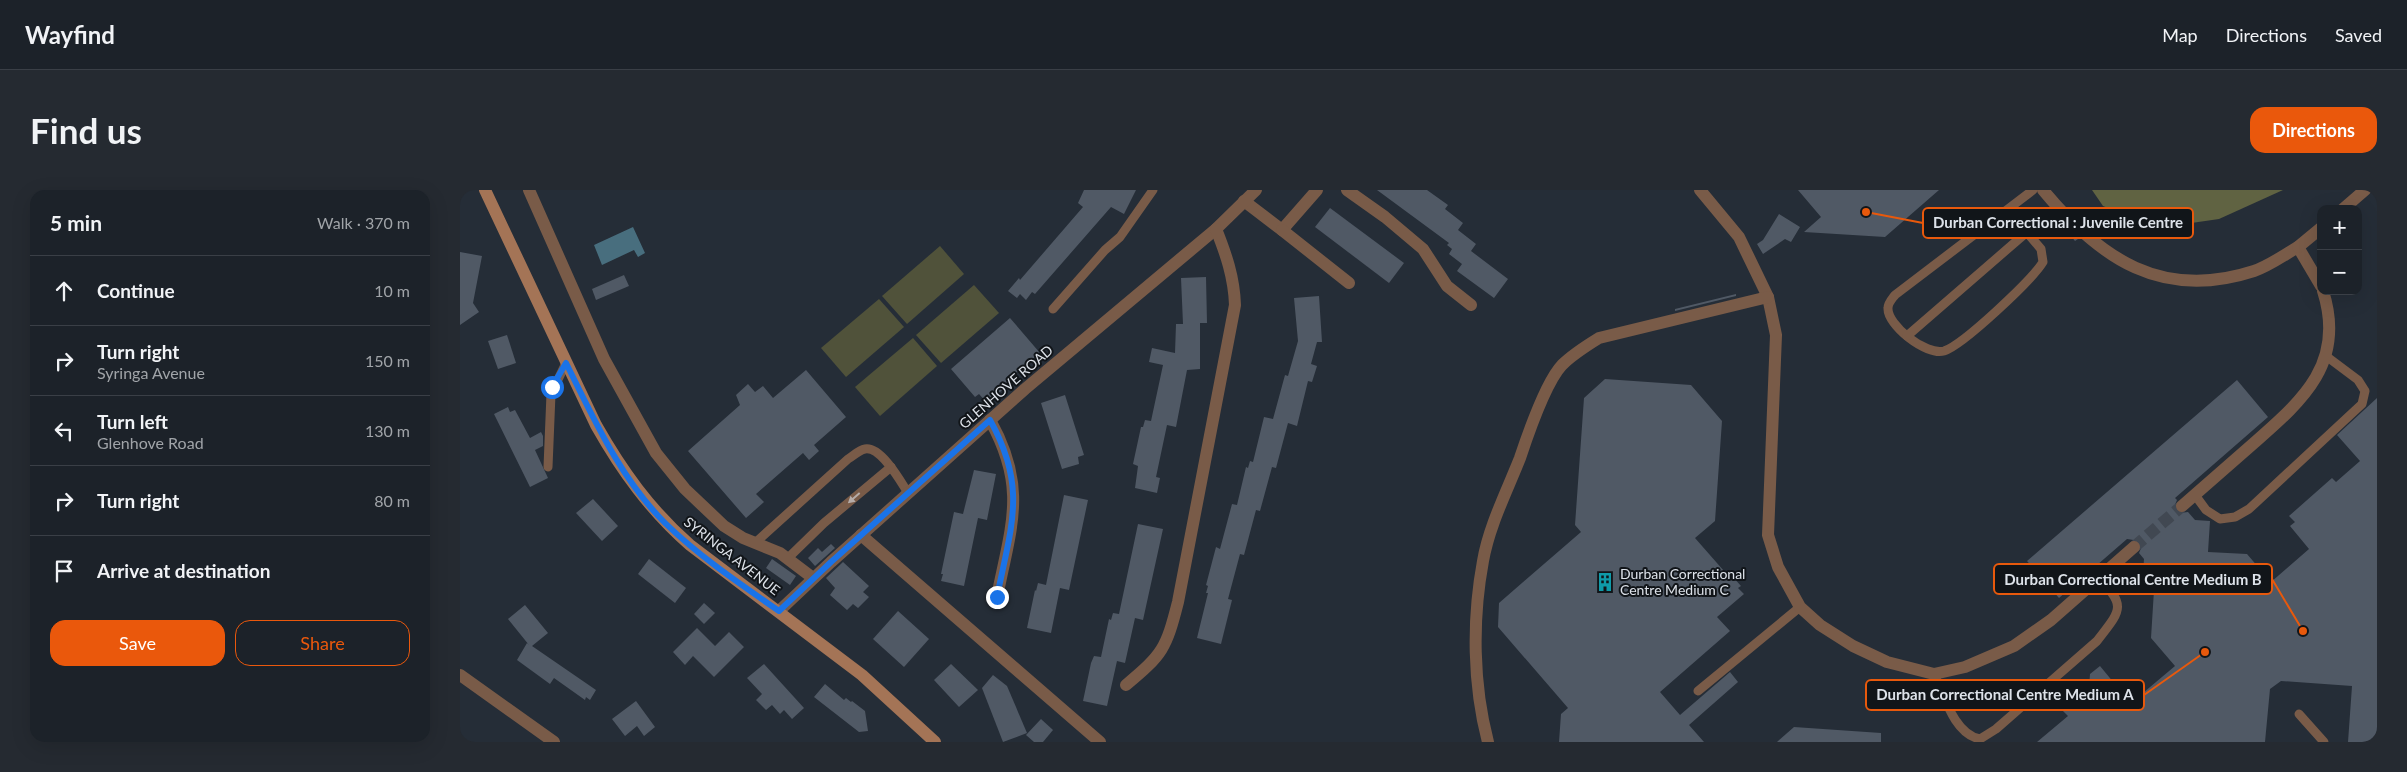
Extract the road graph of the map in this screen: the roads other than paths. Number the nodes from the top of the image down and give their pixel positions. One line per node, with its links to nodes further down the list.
1 (485, 190): 27 (street, SYRINGA AVENUE)
2 (529, 190): 35 (street)
3 (1153, 190): 24 (lane)
4 (1256, 190): 11 (street, GLENHOVE ROAD)
5 (1317, 190): 15 (street)
6 (1347, 190): 23 (street)
7 (1700, 190): 22 (street)
8 (2033, 190): 13 (lane)
9 (2043, 190): 18 (street)
10 (2365, 190): 12 (street)
11 (1244, 202): 14 (street, GLENHOVE ROAD); 15 (street)
12 (2348, 205)
13 (2008, 210): 17 (lane); 25 (lane)
14 (1216, 229): 28 (street, GLENHOVE ROAD); 45 (street)
15 (1282, 230): 20 (street)
16 (2317, 231): 18 (street)
17 (2027, 232): 25 (lane); 25 (lane)
18 (2298, 247): 19 (street)
19 (2317, 279)
20 (1349, 283)
21 (2324, 295): 26 (street)
22 (1768, 297): 41 (street); 53 (street)
23 (1471, 305)
24 (1052, 310)
25 (1907, 336)
26 (2326, 356): 32 (street); 32 (lane)
27 (566, 363): 29 (lane); 42 (street, SYRINGA AVENUE)
28 (990, 420): 31 (street, GLENHOVE ROAD); 40 (street)
29 (548, 467)
30 (891, 467): 31 (lane); 35 (lane); 37 (lane, one-way to 37)
31 (908, 493): 34 (street, GLENHOVE ROAD)
32 (2195, 495): 33 (street)
33 (2182, 506)
34 (861, 535): 38 (street, GLENHOVE ROAD); 52 (street)
35 (754, 543): 37 (street)
36 (2134, 547): 39 (street)
37 (787, 558): 38 (street)
38 (814, 578): 42 (street, GLENHOVE ROAD)
39 (2098, 578): 43 (street); 43 (lane)
40 (997, 597)
41 (1800, 608): 43 (street); 46 (lane)
42 (779, 611): 51 (street, SYRINGA AVENUE)
43 (1934, 674)
44 (460, 676): 48 (street)
45 (1126, 685)
46 (1698, 692)
47 (2298, 714): 54 (lane)
48 (533, 728): 49 (street); 50 (street)
49 (534, 742)
50 (554, 742)
51 (934, 742)
52 (1100, 742)
53 (1488, 742)
54 (2324, 742)

